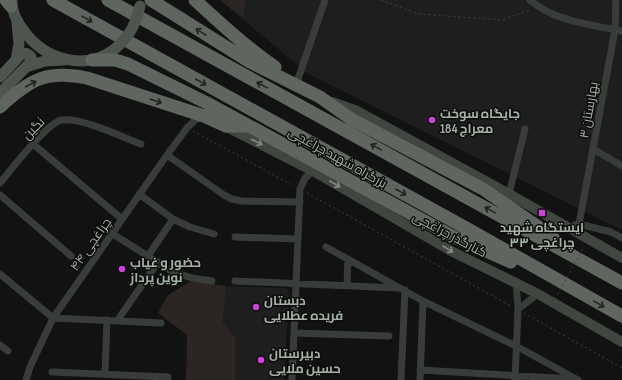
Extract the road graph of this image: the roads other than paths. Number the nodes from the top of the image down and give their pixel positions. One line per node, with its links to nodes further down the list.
1 (53, 0): 64 (highway, بزرگراه شهید چراغچی, one-way to 64)
2 (108, 0): 54 (highway, بزرگراه شهید چراغچی, one-way to 2)
3 (195, 0): 16 (highway)
4 (325, 0): 16 (street)
5 (530, 0): 10 (street)
6 (616, 0): 10 (street, بهارستان ۳)
7 (10, 2): 9 (main road)
8 (144, 2): 13 (main road, bridge); 18 (highway, one-way to 8)
9 (17, 22): 11 (main road); 12 (main road)
10 (618, 30): 29 (street, بهارستان ۳)
11 (16, 60): 14 (main road); 15 (main road)
12 (69, 60): 13 (main road); 14 (main road)
13 (92, 60): 23 (highway)
14 (26, 67): 17 (main road)
15 (0, 77)
16 (296, 82): 18 (highway)
17 (0, 93)
18 (314, 95): 36 (main road); 54 (highway)
19 (0, 107): 20 (highway, one-way to 20)
20 (183, 109): 21 (highway); 24 (street)
21 (204, 116): 22 (highway); 24 (street, چراغچی ۴۴)
22 (226, 126): 23 (highway); 31 (main road, one-way to 31)
23 (250, 126): 26 (highway)
24 (187, 128): 30 (street, چراغچی ۴۴)
25 (525, 129): 36 (street)
26 (272, 139): 31 (main road, کنارگذر چراغچی); 64 (highway)
27 (33, 144): 28 (street, نگین); 34 (street, نگین); 39 (street)
28 (141, 144)
29 (593, 149): 32 (street); 41 (street, بهارستان ۳)
30 (167, 155): 35 (street, چراغچی ۴۴); 38 (street)
31 (289, 158): 33 (main road, کنارگذر چراغچی)
32 (622, 166)
33 (313, 171): 38 (street); 58 (main road, کنارگذر چراغچی, one-way to 58)
34 (0, 183)
35 (139, 194): 39 (street, چراغچی ۴۴); 40 (street)
36 (509, 194): 42 (main road)
37 (0, 196): 49 (street)
38 (300, 202): 47 (street)
39 (122, 219): 68 (street, چراغچی ۴۴)
40 (173, 219): 43 (street); 50 (street)
41 (579, 224): 42 (street); 46 (street)
42 (566, 226): 51 (main road)
43 (214, 234)
44 (116, 236): 50 (street)
45 (235, 237): 47 (street)
46 (622, 238)
47 (298, 239): 59 (street)
48 (326, 247): 52 (street)
49 (71, 256)
50 (148, 256): 53 (street)
51 (622, 258)
52 (348, 259): 61 (street); 62 (street)
53 (158, 262): 57 (street); 70 (street)
54 (593, 267): 60 (highway, بزرگراه شهید چراغچی)
55 (0, 274): 68 (street)
56 (234, 280): 59 (street)
57 (212, 281)
58 (516, 282): 63 (main road, کنارگذر چراغچی); 66 (street)
59 (296, 283): 61 (street); 72 (street)
60 (622, 283)
61 (347, 285): 62 (street)
62 (403, 289): 65 (street); 86 (street)
63 (538, 294): 66 (street); 74 (main road, کنارگذر چراغچی)
64 (584, 295): 67 (highway, بزرگراه شهید چراغچی, one-way to 67)
65 (423, 301): 76 (street); 78 (street)
66 (518, 309): 76 (street)
67 (622, 316)
68 (53, 318): 69 (street); 84 (street, چراغچی ۴۴)
69 (108, 320): 70 (street); 80 (street)
70 (117, 321): 71 (street)
71 (161, 323)
72 (294, 333): 73 (street); 85 (street)
73 (389, 336)
74 (622, 342)
75 (0, 345): 77 (street)
76 (516, 346): 82 (street); 83 (street)
77 (8, 351)
78 (420, 370): 82 (street); 87 (street)
79 (52, 372): 80 (street)
80 (105, 374): 81 (street)
81 (168, 377)
82 (515, 378): 83 (street)
83 (577, 379)
84 (26, 380)
85 (292, 380)
86 (401, 380)
87 (420, 380)

